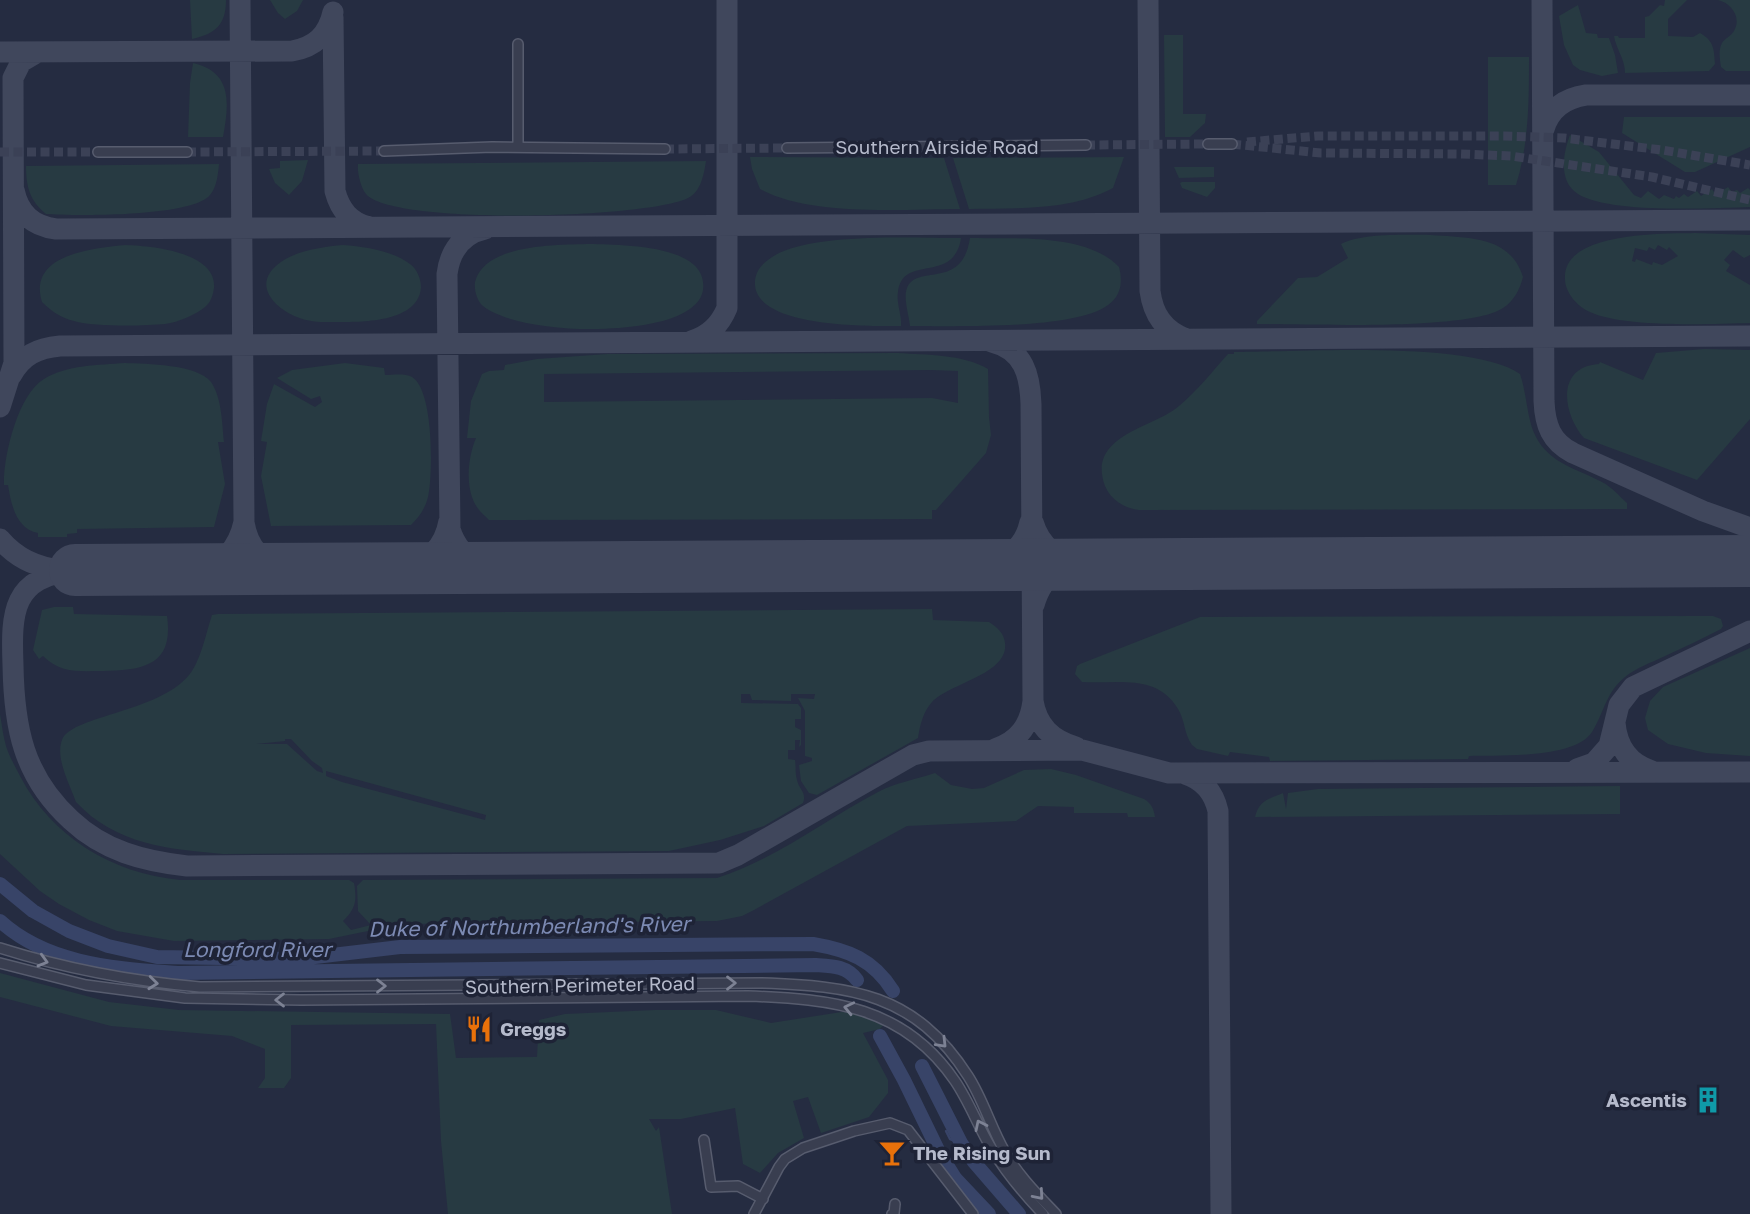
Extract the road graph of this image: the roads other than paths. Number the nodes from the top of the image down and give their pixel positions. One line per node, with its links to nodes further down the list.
1 (519, 44): 5 (street)
2 (1208, 144): 3 (street)
3 (1232, 144)
4 (1086, 145): 6 (street, Southern Airside Road)
5 (518, 147): 7 (street); 8 (street)
6 (787, 148)
7 (665, 149)
8 (384, 151)
9 (98, 152): 10 (street)
10 (187, 152)
11 (0, 948): 19 (street, Southern Perimeter Road, one-way to 19)
12 (0, 963): 18 (street, Southern Perimeter Road, one-way to 12)
13 (704, 1140): 14 (street)
14 (763, 1199): 15 (street); 17 (street)
15 (757, 1211): 16 (street)
16 (769, 1214)
17 (973, 1214)
18 (1042, 1214)
19 (1056, 1214)

